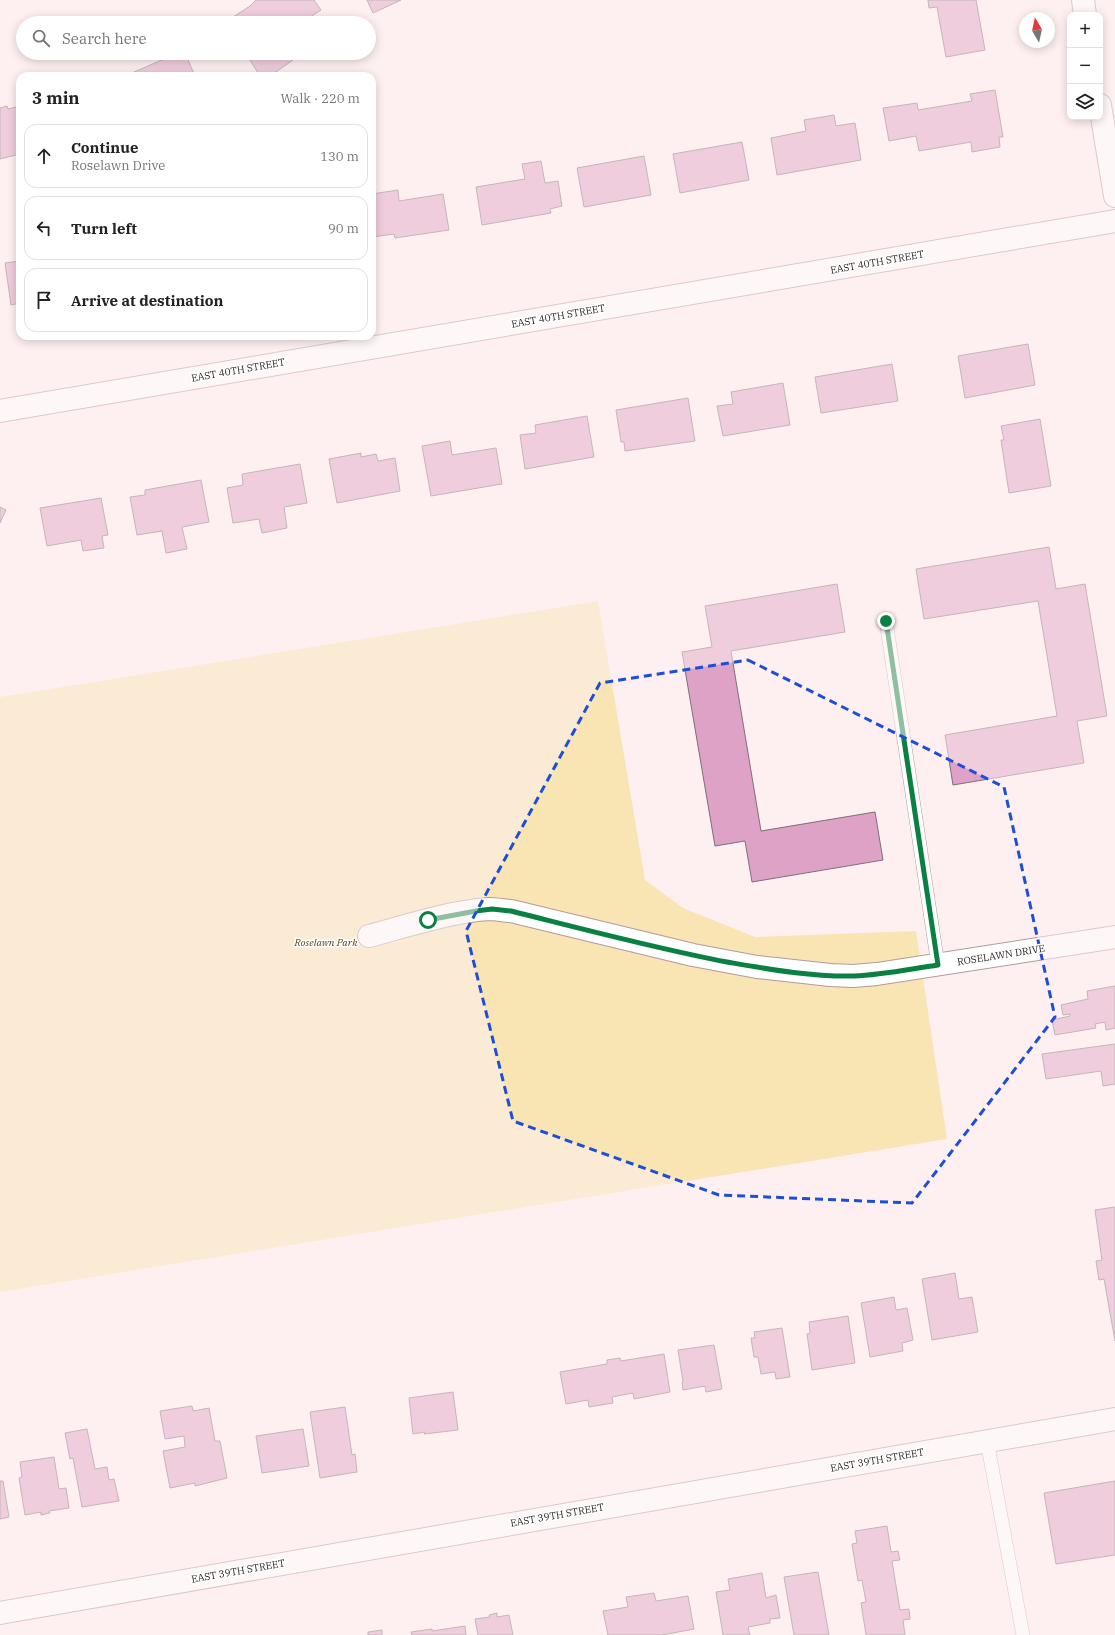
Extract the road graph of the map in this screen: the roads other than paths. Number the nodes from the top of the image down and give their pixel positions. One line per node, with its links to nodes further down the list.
1 (1083, 0): 2 (street)
2 (1085, 12)
3 (1102, 120): 4 (street)
4 (1115, 196)
5 (1115, 221): 6 (street, EAST 40TH STREET)
6 (0, 411)
7 (886, 621): 10 (lane)
8 (369, 936): 10 (street, ROSELAWN DRIVE)
9 (1115, 937): 10 (street, ROSELAWN DRIVE)
10 (938, 965)
11 (1115, 1419): 12 (street, EAST 39TH STREET)
12 (987, 1441): 13 (street, EAST 39TH STREET); 14 (lane)
13 (0, 1612)
14 (1023, 1635)

